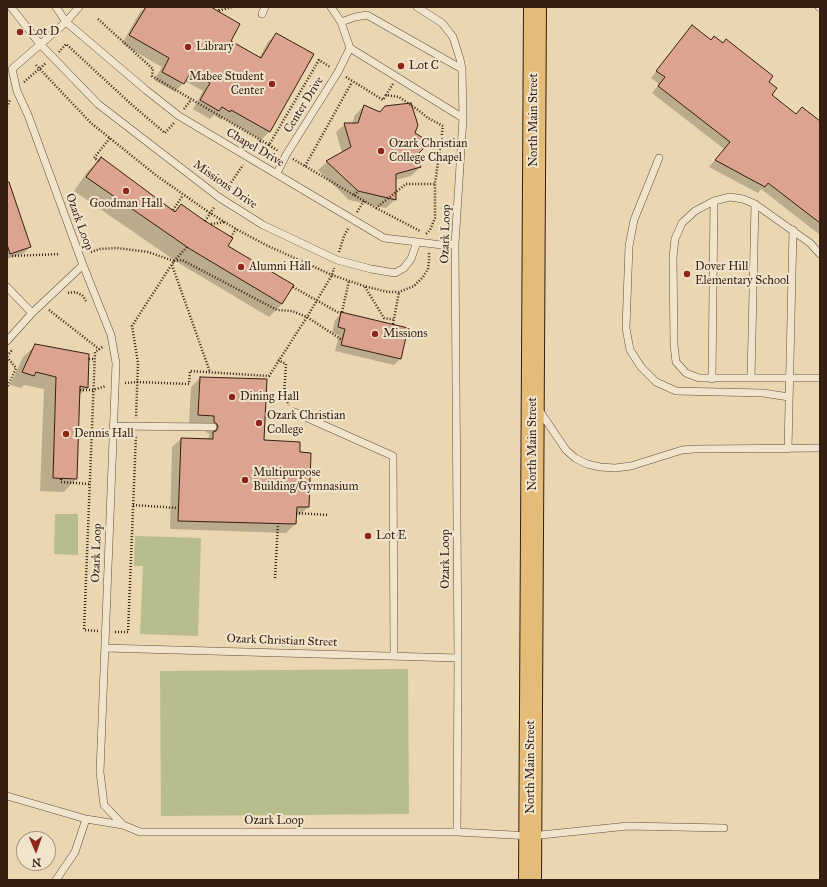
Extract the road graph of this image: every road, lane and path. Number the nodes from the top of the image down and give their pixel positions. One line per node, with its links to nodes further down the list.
1 (11, 7): 12 (lane, Missions Drive)
2 (56, 7): 10 (lane, Chapel Drive)
3 (79, 7): 10 (lane, Ozark Loop)
4 (221, 7): 5 (path)
5 (232, 7)
6 (330, 7): 11 (lane)
7 (417, 7): 18 (lane, Ozark Loop)
8 (535, 7): 100 (main road, North Main Street)
9 (98, 19): 24 (path)
10 (66, 22): 12 (lane, Ozark Loop); 26 (lane, Chapel Drive)
11 (341, 22): 13 (lane); 18 (lane)
12 (40, 44): 14 (lane, Missions Drive); 16 (lane, Ozark Loop)
13 (350, 48): 19 (lane, Center Drive); 20 (lane)
14 (53, 57): 17 (path); 26 (path); 42 (lane, Missions Drive)
15 (36, 65): 17 (path)
16 (9, 66): 67 (lane, Ozark Loop)
17 (39, 68): 29 (path)
18 (462, 69): 27 (lane, Ozark Loop)
19 (338, 72): 21 (path); 31 (path); 32 (lane, Center Drive)
20 (398, 77): 22 (path); 27 (lane)
21 (352, 82): 22 (path); 36 (path)
22 (386, 95): 28 (path)
23 (10, 99): 25 (path)
24 (191, 100): 26 (path); 30 (path)
25 (7, 107)
26 (180, 116): 33 (lane, Chapel Drive)
27 (463, 118): 58 (lane, Ozark Loop)
28 (443, 126)
29 (110, 138): 35 (path); 40 (path)
30 (260, 140): 31 (path); 33 (path)
31 (269, 145): 32 (path)
32 (286, 155): 36 (path); 37 (lane, Center Drive)
33 (248, 158): 37 (lane, Chapel Drive); 42 (path)
34 (658, 158): 99 (lane)
35 (99, 161)
36 (305, 166): 41 (path)
37 (276, 173): 49 (lane, Chapel Drive)
38 (435, 184): 46 (path)
39 (358, 191): 41 (path)
40 (183, 195): 47 (path); 48 (path)
41 (354, 195): 43 (path)
42 (220, 198): 48 (path); 64 (lane, Missions Drive)
43 (364, 200): 46 (path); 49 (path)
44 (714, 201): 45 (lane); 94 (lane); 94 (lane)
45 (755, 204): 54 (lane); 91 (lane)
46 (376, 208): 55 (path)
47 (173, 210)
48 (210, 213): 50 (path)
49 (353, 220): 57 (lane, Chapel Drive); 64 (path)
50 (205, 221)
51 (225, 222): 52 (path)
52 (211, 224)
53 (236, 229): 56 (path)
54 (793, 230): 62 (lane); 92 (lane)
55 (426, 233)
56 (231, 236)
57 (417, 242): 58 (lane, Chapel Drive); 64 (lane, Missions Drive)
58 (455, 244): 118 (lane, Ozark Loop)
59 (187, 247): 65 (path)
60 (91, 252): 65 (path)
61 (60, 254): 63 (path)
62 (820, 254)
63 (12, 256)
64 (337, 260): 74 (path)
65 (174, 261): 66 (path); 78 (path)
66 (172, 264): 90 (path); 95 (path)
67 (83, 265): 77 (lane); 102 (lane, Ozark Loop)
68 (349, 281): 74 (path)
69 (364, 286): 79 (path)
70 (7, 287): 77 (lane)
71 (293, 287): 74 (path)
72 (399, 292): 79 (path)
73 (64, 295): 75 (path)
74 (316, 300): 78 (path)
75 (87, 302)
76 (54, 305): 85 (path)
77 (32, 313): 83 (lane)
78 (307, 317): 82 (path); 89 (path)
79 (395, 320): 80 (path)
80 (393, 324)
81 (102, 340): 85 (path)
82 (342, 340)
83 (7, 342)
84 (17, 345): 86 (path)
85 (99, 349): 88 (path)
86 (7, 357): 96 (path)
87 (89, 359): 88 (path)
88 (94, 359): 98 (path)
89 (278, 360): 90 (path); 101 (path)
90 (210, 372): 95 (path)
91 (751, 378): 92 (lane); 94 (lane)
92 (789, 378): 93 (lane); 99 (lane)
93 (820, 378)
94 (712, 379)
95 (138, 382): 103 (path)
96 (7, 388)
97 (80, 390): 98 (path)
98 (93, 390): 108 (path)
99 (789, 397): 105 (lane)
100 (533, 400): 105 (lane); 124 (main road, North Main Street)
101 (294, 412): 117 (lane)
102 (113, 426): 103 (lane); 115 (lane, Ozark Loop)
103 (136, 426): 104 (lane); 109 (path)
104 (213, 427)
105 (788, 448): 106 (lane)
106 (820, 448)
107 (61, 479): 108 (path)
108 (90, 484): 115 (path)
109 (133, 505): 110 (path); 115 (path)
110 (178, 508)
111 (296, 513): 112 (path)
112 (328, 515)
113 (278, 524): 114 (path)
114 (275, 578)
115 (106, 632): 116 (lane, Ozark Loop)
116 (105, 648): 117 (lane, Ozark Christian Street); 121 (lane, Ozark Loop)
117 (394, 656): 118 (lane, Ozark Christian Street)
118 (458, 658): 123 (lane, Ozark Loop)
119 (7, 796): 120 (lane)
120 (86, 819): 121 (lane); 125 (lane)
121 (123, 825): 123 (lane, Ozark Loop)
122 (724, 828): 124 (lane)
123 (457, 832): 124 (lane)
124 (531, 836): 126 (main road, North Main Street)
125 (56, 880)
126 (530, 880)

